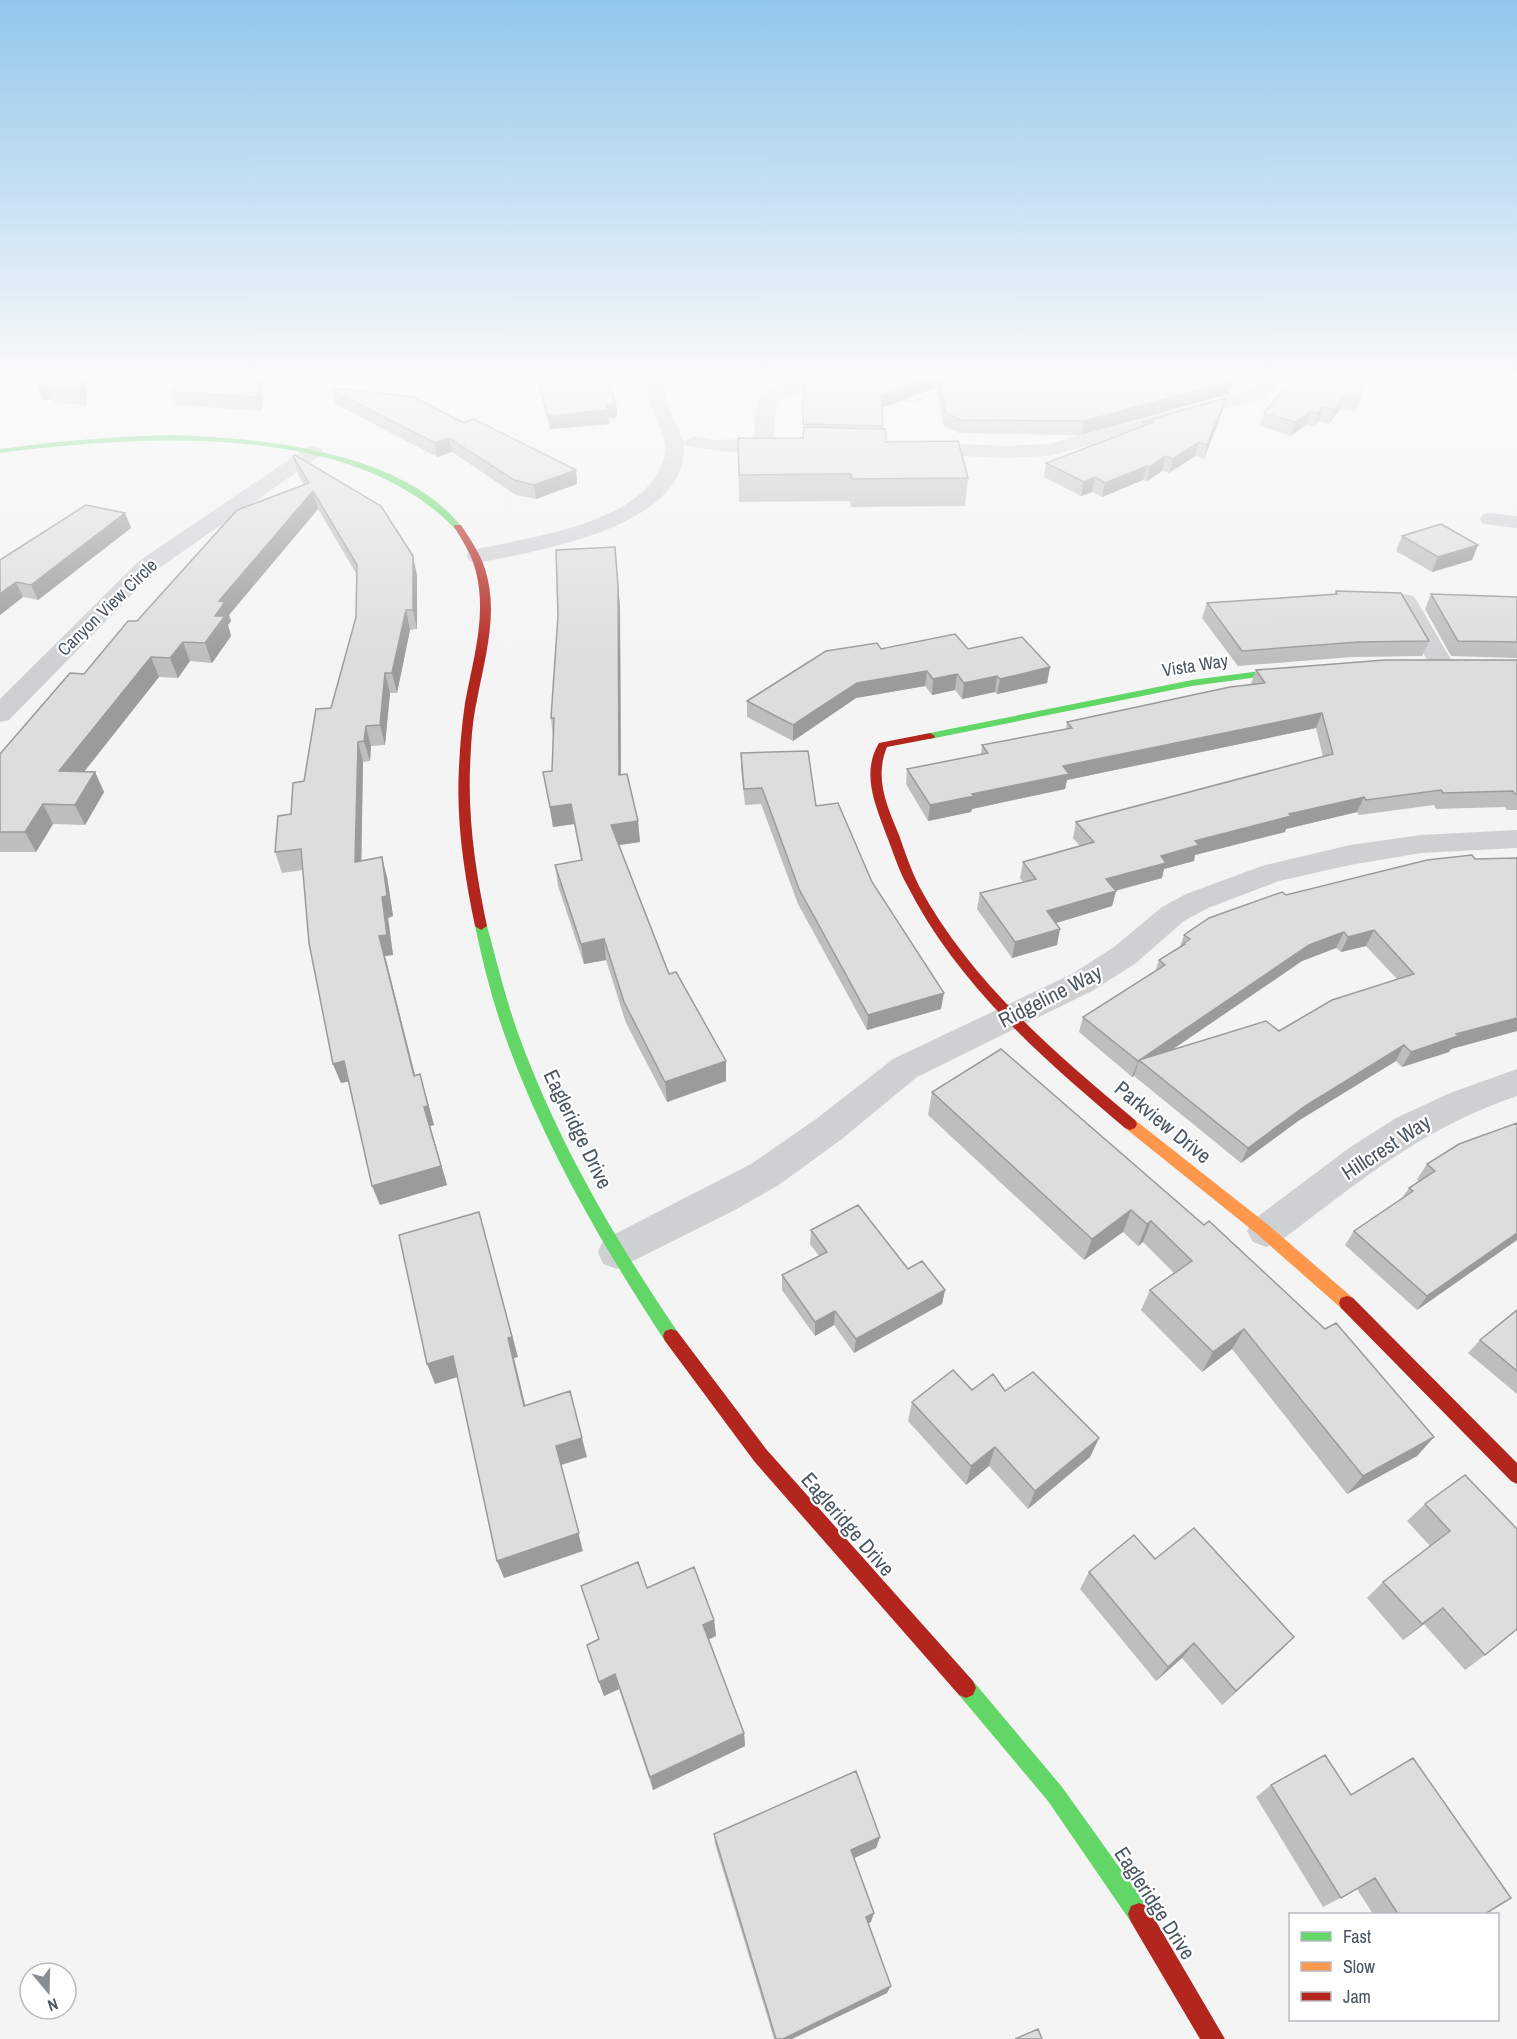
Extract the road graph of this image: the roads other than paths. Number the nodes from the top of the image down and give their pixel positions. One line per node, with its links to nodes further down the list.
1 (287, 470): 10 (street, Canyon View Circle)
2 (370, 470): 6 (main road, Eagleridge Drive)
3 (669, 470): 6 (street)
4 (1491, 519): 5 (street)
5 (1517, 522)
6 (477, 556): 16 (main road, Eagleridge Drive)
7 (1403, 597): 8 (street)
8 (1439, 665)
9 (1318, 668): 11 (main road, Vista Way)
10 (0, 714)
11 (883, 745): 13 (main road, Parkview Drive)
12 (1517, 839): 13 (street, Ridgeline Way)
13 (1011, 1018): 15 (main road, Parkview Drive); 16 (street, Ridgeline Way)
14 (1517, 1082): 15 (street, Hillcrest Way)
15 (1266, 1231): 17 (main road, Parkview Drive)
16 (617, 1252): 18 (main road, Eagleridge Drive)
17 (1517, 1475)
18 (1213, 2039)

